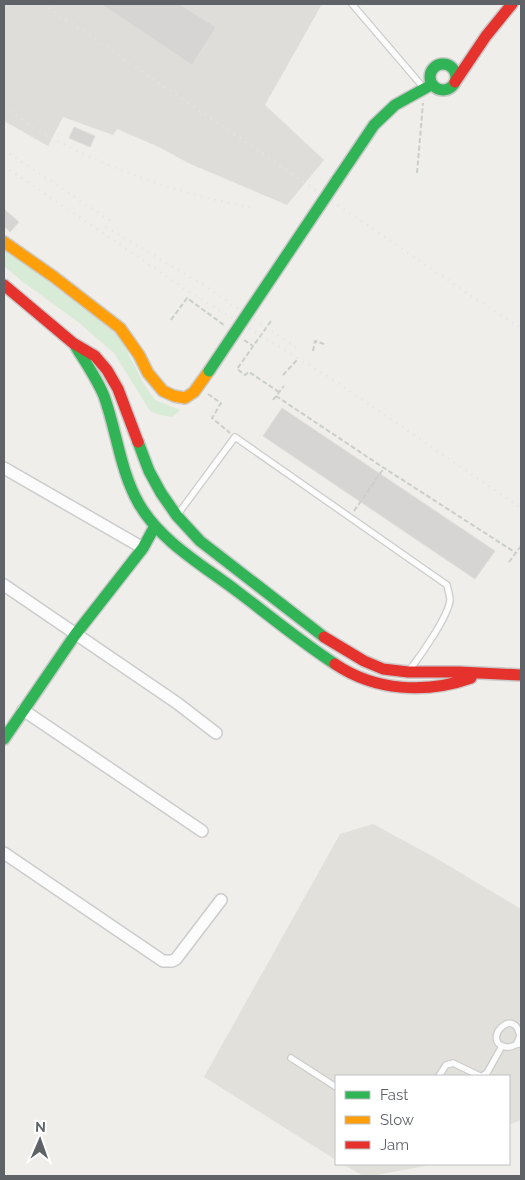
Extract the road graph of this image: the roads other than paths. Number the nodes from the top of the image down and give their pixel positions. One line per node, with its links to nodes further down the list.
1 (352, 4): 6 (lane)
2 (512, 4): 3 (main road)
3 (486, 36): 4 (main road); 5 (main road)
4 (439, 64): 5 (main road); 6 (main road)
5 (455, 82): 6 (main road)
6 (428, 87): 7 (main road, bridge)
7 (4, 242)
8 (4, 285): 9 (main road)
9 (73, 343): 11 (main road); 12 (main road)
10 (5, 471): 13 (street)
11 (177, 516): 16 (main road); 16 (lane)
12 (155, 526): 13 (main road); 17 (main road)
13 (143, 548): 15 (main road)
14 (4, 585): 15 (street)
15 (75, 635): 19 (main road); 20 (street)
16 (408, 672): 17 (main road)
17 (479, 674): 18 (main road)
18 (521, 675)
19 (23, 710): 21 (main road); 22 (street)
20 (216, 733)
21 (4, 739)
22 (202, 831)
23 (4, 853): 24 (street)
24 (221, 900)
25 (519, 1044): 26 (lane); 26 (lane)
26 (502, 1046): 30 (lane)
27 (291, 1058): 31 (lane)
28 (440, 1075): 29 (lane)
29 (479, 1075)
30 (483, 1075)
31 (335, 1086)

